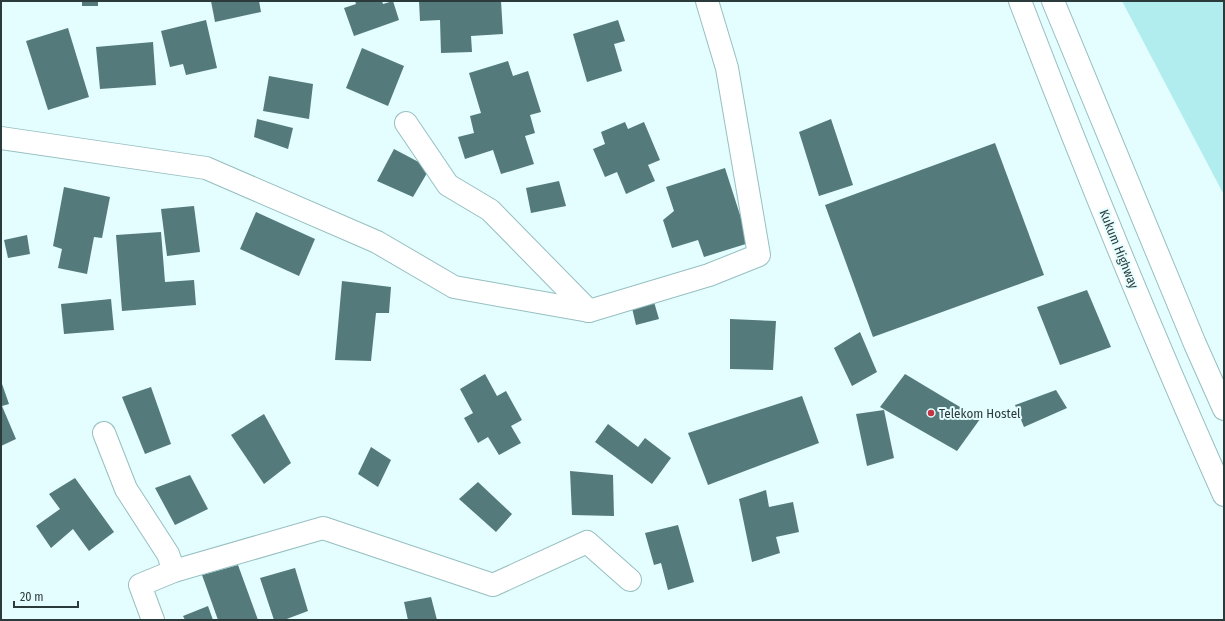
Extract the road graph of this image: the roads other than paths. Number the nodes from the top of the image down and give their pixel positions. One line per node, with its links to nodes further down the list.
1 (707, 1): 6 (street)
2 (1020, 1): 9 (street, Kukum Highway)
3 (1053, 1): 7 (street)
4 (406, 123): 6 (street)
5 (1, 138): 6 (street)
6 (589, 311)
7 (1224, 409)
8 (104, 433): 10 (street)
9 (1224, 495)
10 (174, 571): 11 (street); 12 (street)
11 (630, 580)
12 (153, 620)

